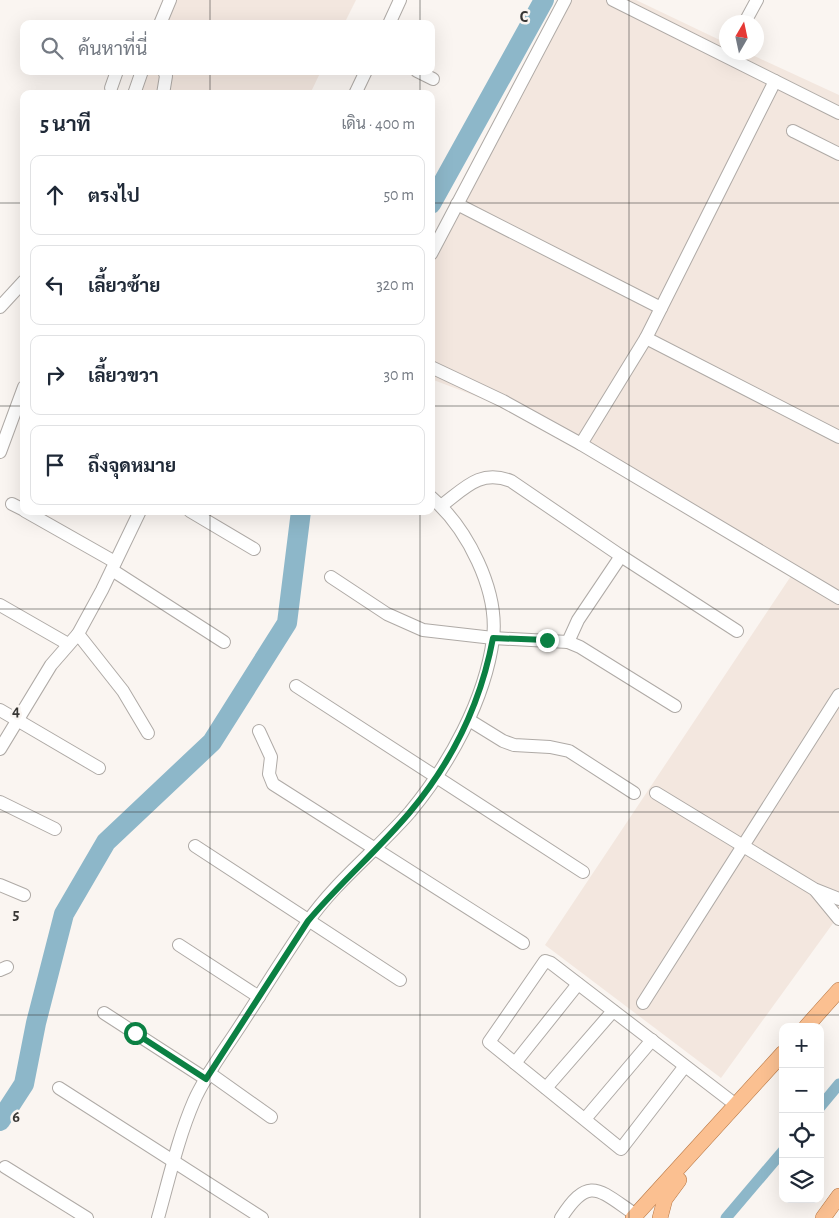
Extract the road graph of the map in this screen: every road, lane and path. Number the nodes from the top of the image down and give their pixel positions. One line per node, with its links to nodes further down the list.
1 (170, 0): 7 (street)
2 (400, 0): 8 (street)
3 (565, 0): 25 (street)
4 (613, 0): 9 (street)
5 (757, 0): 6 (street)
6 (749, 15)
7 (162, 20)
8 (391, 20)
9 (719, 50)
10 (738, 60): 17 (street)
11 (116, 75): 18 (street)
12 (141, 75): 19 (street)
13 (164, 75): 20 (street)
14 (364, 75): 21 (street)
15 (424, 75): 16 (street)
16 (433, 80)
17 (775, 81): 22 (street); 29 (street)
18 (111, 88)
19 (135, 90)
20 (163, 90)
21 (357, 90)
22 (839, 113)
23 (793, 131): 24 (street)
24 (839, 154)
25 (457, 204): 26 (street); 29 (street)
26 (435, 246)
27 (20, 285): 28 (street)
28 (0, 307)
29 (661, 308): 30 (street)
30 (646, 338): 33 (street); 34 (street)
31 (435, 369): 34 (street)
32 (20, 398): 35 (street)
33 (839, 437)
34 (581, 444): 47 (street)
35 (0, 452)
36 (435, 500): 38 (street)
37 (12, 504): 39 (street)
38 (442, 506): 44 (street); 51 (street)
39 (20, 509)
40 (30, 515): 45 (street)
41 (138, 515): 45 (street)
42 (197, 515): 43 (street)
43 (254, 550)
44 (621, 556): 49 (street); 53 (street)
45 (113, 566): 50 (street); 52 (street)
46 (331, 577): 51 (street)
47 (839, 598)
48 (0, 605): 54 (street)
49 (737, 631)
50 (78, 634): 54 (street); 62 (street)
51 (493, 638): 53 (street); 60 (street)
52 (224, 642)
53 (568, 642): 57 (street)
54 (68, 644): 59 (street)
55 (296, 686): 65 (street)
56 (839, 695): 70 (street)
57 (675, 706)
58 (0, 710): 59 (street)
59 (18, 719): 63 (street); 64 (street)
60 (469, 720): 65 (street); 67 (street)
61 (259, 731): 72 (street)
62 (148, 732)
63 (0, 749)
64 (98, 768)
65 (436, 777): 72 (street); 73 (street)
66 (656, 792): 70 (street)
67 (634, 793)
68 (0, 802): 69 (street)
69 (55, 829)
70 (743, 844): 75 (street); 86 (street)
71 (195, 846): 79 (street)
72 (376, 848): 79 (street); 80 (street)
73 (583, 872)
74 (0, 885): 76 (street)
75 (814, 889): 77 (street); 78 (street)
76 (24, 895)
77 (838, 897): 78 (street)
78 (836, 915)
79 (308, 921): 82 (street); 85 (street)
80 (523, 943)
81 (179, 945): 85 (street)
82 (400, 980)
83 (578, 984): 87 (street); 92 (street); 92 (street)
84 (839, 990): 89 (main road)
85 (259, 997): 94 (street)
86 (643, 1003)
87 (613, 1011): 90 (street); 96 (street)
88 (104, 1013): 94 (street)
89 (810, 1023)
90 (652, 1040): 93 (street); 99 (street)
91 (779, 1057): 97 (main road)
92 (515, 1063): 96 (street)
93 (685, 1066): 97 (street); 99 (street)
94 (207, 1076): 98 (street); 101 (street)
95 (59, 1088): 101 (street)
96 (546, 1088): 99 (street)
97 (736, 1105): 100 (main road)
98 (270, 1117)
99 (585, 1119)
100 (720, 1123): 104 (main road); 109 (main road)
101 (174, 1163): 106 (street); 107 (street)
102 (5, 1167): 105 (street)
103 (839, 1196): 110 (main road)
104 (634, 1216): 108 (street)
105 (87, 1218)
106 (158, 1218)
107 (262, 1218)
108 (561, 1218)
109 (660, 1218)
110 (823, 1218)

